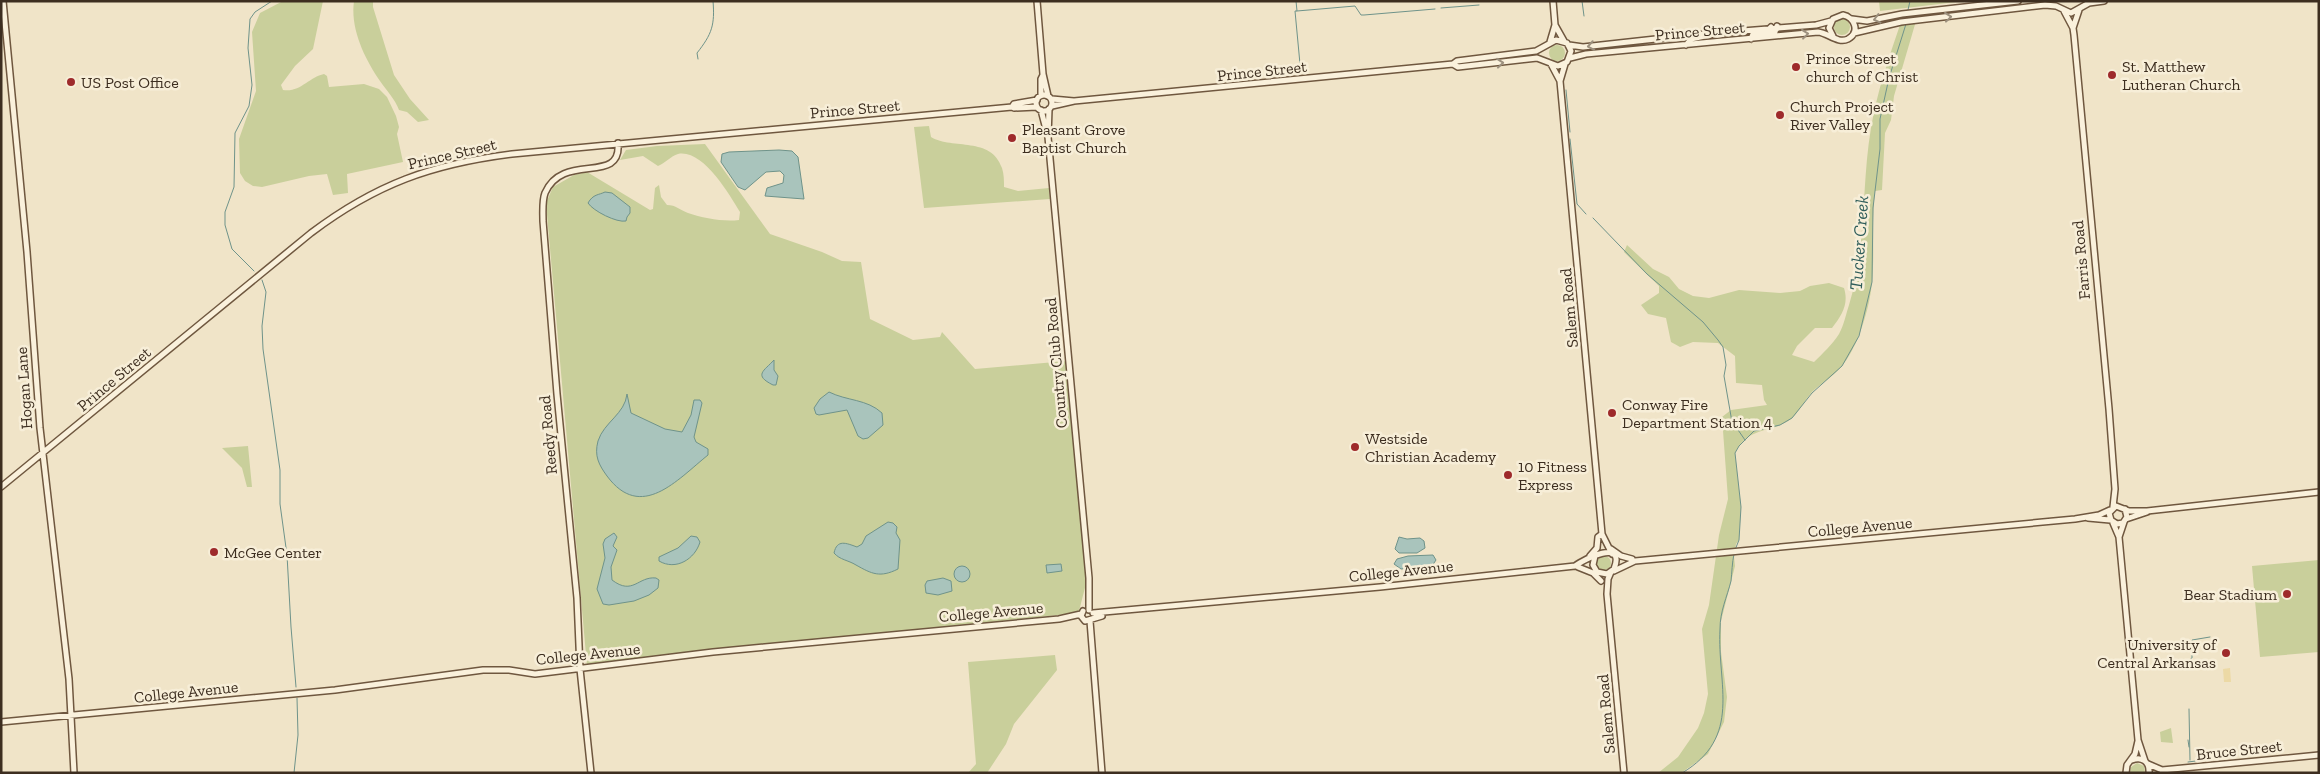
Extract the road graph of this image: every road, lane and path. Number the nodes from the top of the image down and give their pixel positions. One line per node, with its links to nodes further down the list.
1 (2, 1): 41 (street, Hogan Lane)
2 (1037, 1): 30 (street)
3 (1553, 1): 12 (street)
4 (2018, 1): 10 (street, one-way to 10)
5 (2058, 1): 9 (street, Farris Road)
6 (2084, 1): 8 (street, Farris Road)
7 (2104, 1): 8 (street)
8 (2080, 9): 9 (street); 14 (street, Farris Road)
9 (2063, 10): 14 (street, Farris Road); 16 (street, one-way to 9)
10 (1852, 19): 11 (street); 16 (street)
11 (1831, 21): 13 (street, Prince Street); 17 (street)
12 (1555, 25): 21 (street); 22 (street)
13 (1774, 27): 15 (street, Prince Street); 18 (street); 19 (street)
14 (2073, 28): 43 (street, Farris Road)
15 (1720, 32): 20 (street, Prince Street); 23 (street); 24 (street)
16 (1854, 34): 17 (street)
17 (1833, 36): 18 (street, Prince Street, one-way to 17)
18 (1758, 38): 19 (street, Prince Street)
19 (1751, 39): 23 (street, Prince Street)
20 (1636, 40): 21 (street, Prince Street, one-way to 21); 25 (street)
21 (1566, 43): 22 (street); 26 (street)
22 (1548, 44): 27 (street); 29 (street, Prince Street)
23 (1694, 44): 24 (street, Prince Street)
24 (1686, 45): 25 (street, Prince Street)
25 (1609, 52): 26 (street, Prince Street)
26 (1570, 58): 28 (street)
27 (1550, 63): 28 (street); 29 (street, Prince Street, one-way to 27); 31 (street, Salem Road)
28 (1566, 64): 31 (street, Salem Road)
29 (1456, 65): 35 (street, Prince Street)
30 (1043, 75): 32 (street); 33 (street)
31 (1560, 81): 51 (street, Salem Road)
32 (1041, 95): 33 (street, Prince Street); 34 (street)
33 (1050, 97): 35 (street, Prince Street); 38 (street, Country Club Road)
34 (1037, 100): 36 (street, Prince Street); 37 (street, Country Club Road)
35 (1074, 101): 38 (street, Prince Street)
36 (1012, 107): 37 (street, Prince Street); 40 (street, Prince Street)
37 (1039, 108): 38 (street, Prince Street); 39 (street, Country Club Road)
38 (1050, 108): 39 (street, Country Club Road)
39 (1048, 137): 63 (street, Country Club Road)
40 (618, 144): 41 (street, Prince Street); 64 (street, Reedy Road)
41 (43, 454): 42 (street, Prince Street); 65 (street, Hogan Lane)
42 (1, 487)
43 (2116, 490): 45 (street, Farris Road); 46 (street, Farris Road)
44 (2319, 492): 47 (street)
45 (2124, 508): 46 (street, College Avenue); 47 (street); 50 (street, Farris Road)
46 (2111, 509): 48 (street, College Avenue); 49 (street, Farris Road)
47 (2147, 511): 50 (street)
48 (2088, 518): 49 (street, College Avenue); 57 (street, College Avenue)
49 (2112, 521): 50 (street, College Avenue); 52 (street)
50 (2125, 521): 52 (street)
51 (1601, 535): 53 (street, Salem Road); 54 (street, Salem Road); 56 (street)
52 (2119, 537): 67 (street)
53 (1610, 548): 55 (street, Salem Road); 57 (street)
54 (1596, 555): 55 (street); 56 (street, College Avenue); 59 (street)
55 (1613, 555): 57 (street, College Avenue); 60 (street)
56 (1588, 559): 58 (street, College Avenue)
57 (1634, 560): 60 (street, College Avenue)
58 (1576, 566): 59 (street, College Avenue); 61 (street); 63 (street, College Avenue)
59 (1596, 571): 60 (street); 61 (street, Salem Road)
60 (1614, 571): 62 (street, Salem Road)
61 (1601, 581): 62 (street, Salem Road)
62 (1608, 592): 75 (street, Salem Road)
63 (1087, 616): 64 (street, College Avenue); 74 (street, Country Club Road)
64 (580, 669): 65 (street, College Avenue); 73 (street, Reedy Road)
65 (72, 715): 66 (street, College Avenue); 72 (street, Hogan Lane)
66 (1, 722)
67 (2138, 740): 69 (street); 70 (street)
68 (2319, 755): 71 (street, Bruce Street)
69 (2131, 760): 70 (street, Bruce Street); 76 (street)
70 (2146, 762): 71 (street, Bruce Street); 77 (street)
71 (2160, 771)
72 (74, 773)
73 (591, 773)
74 (1102, 773)
75 (1624, 773)
76 (2126, 773)
77 (2149, 773)

